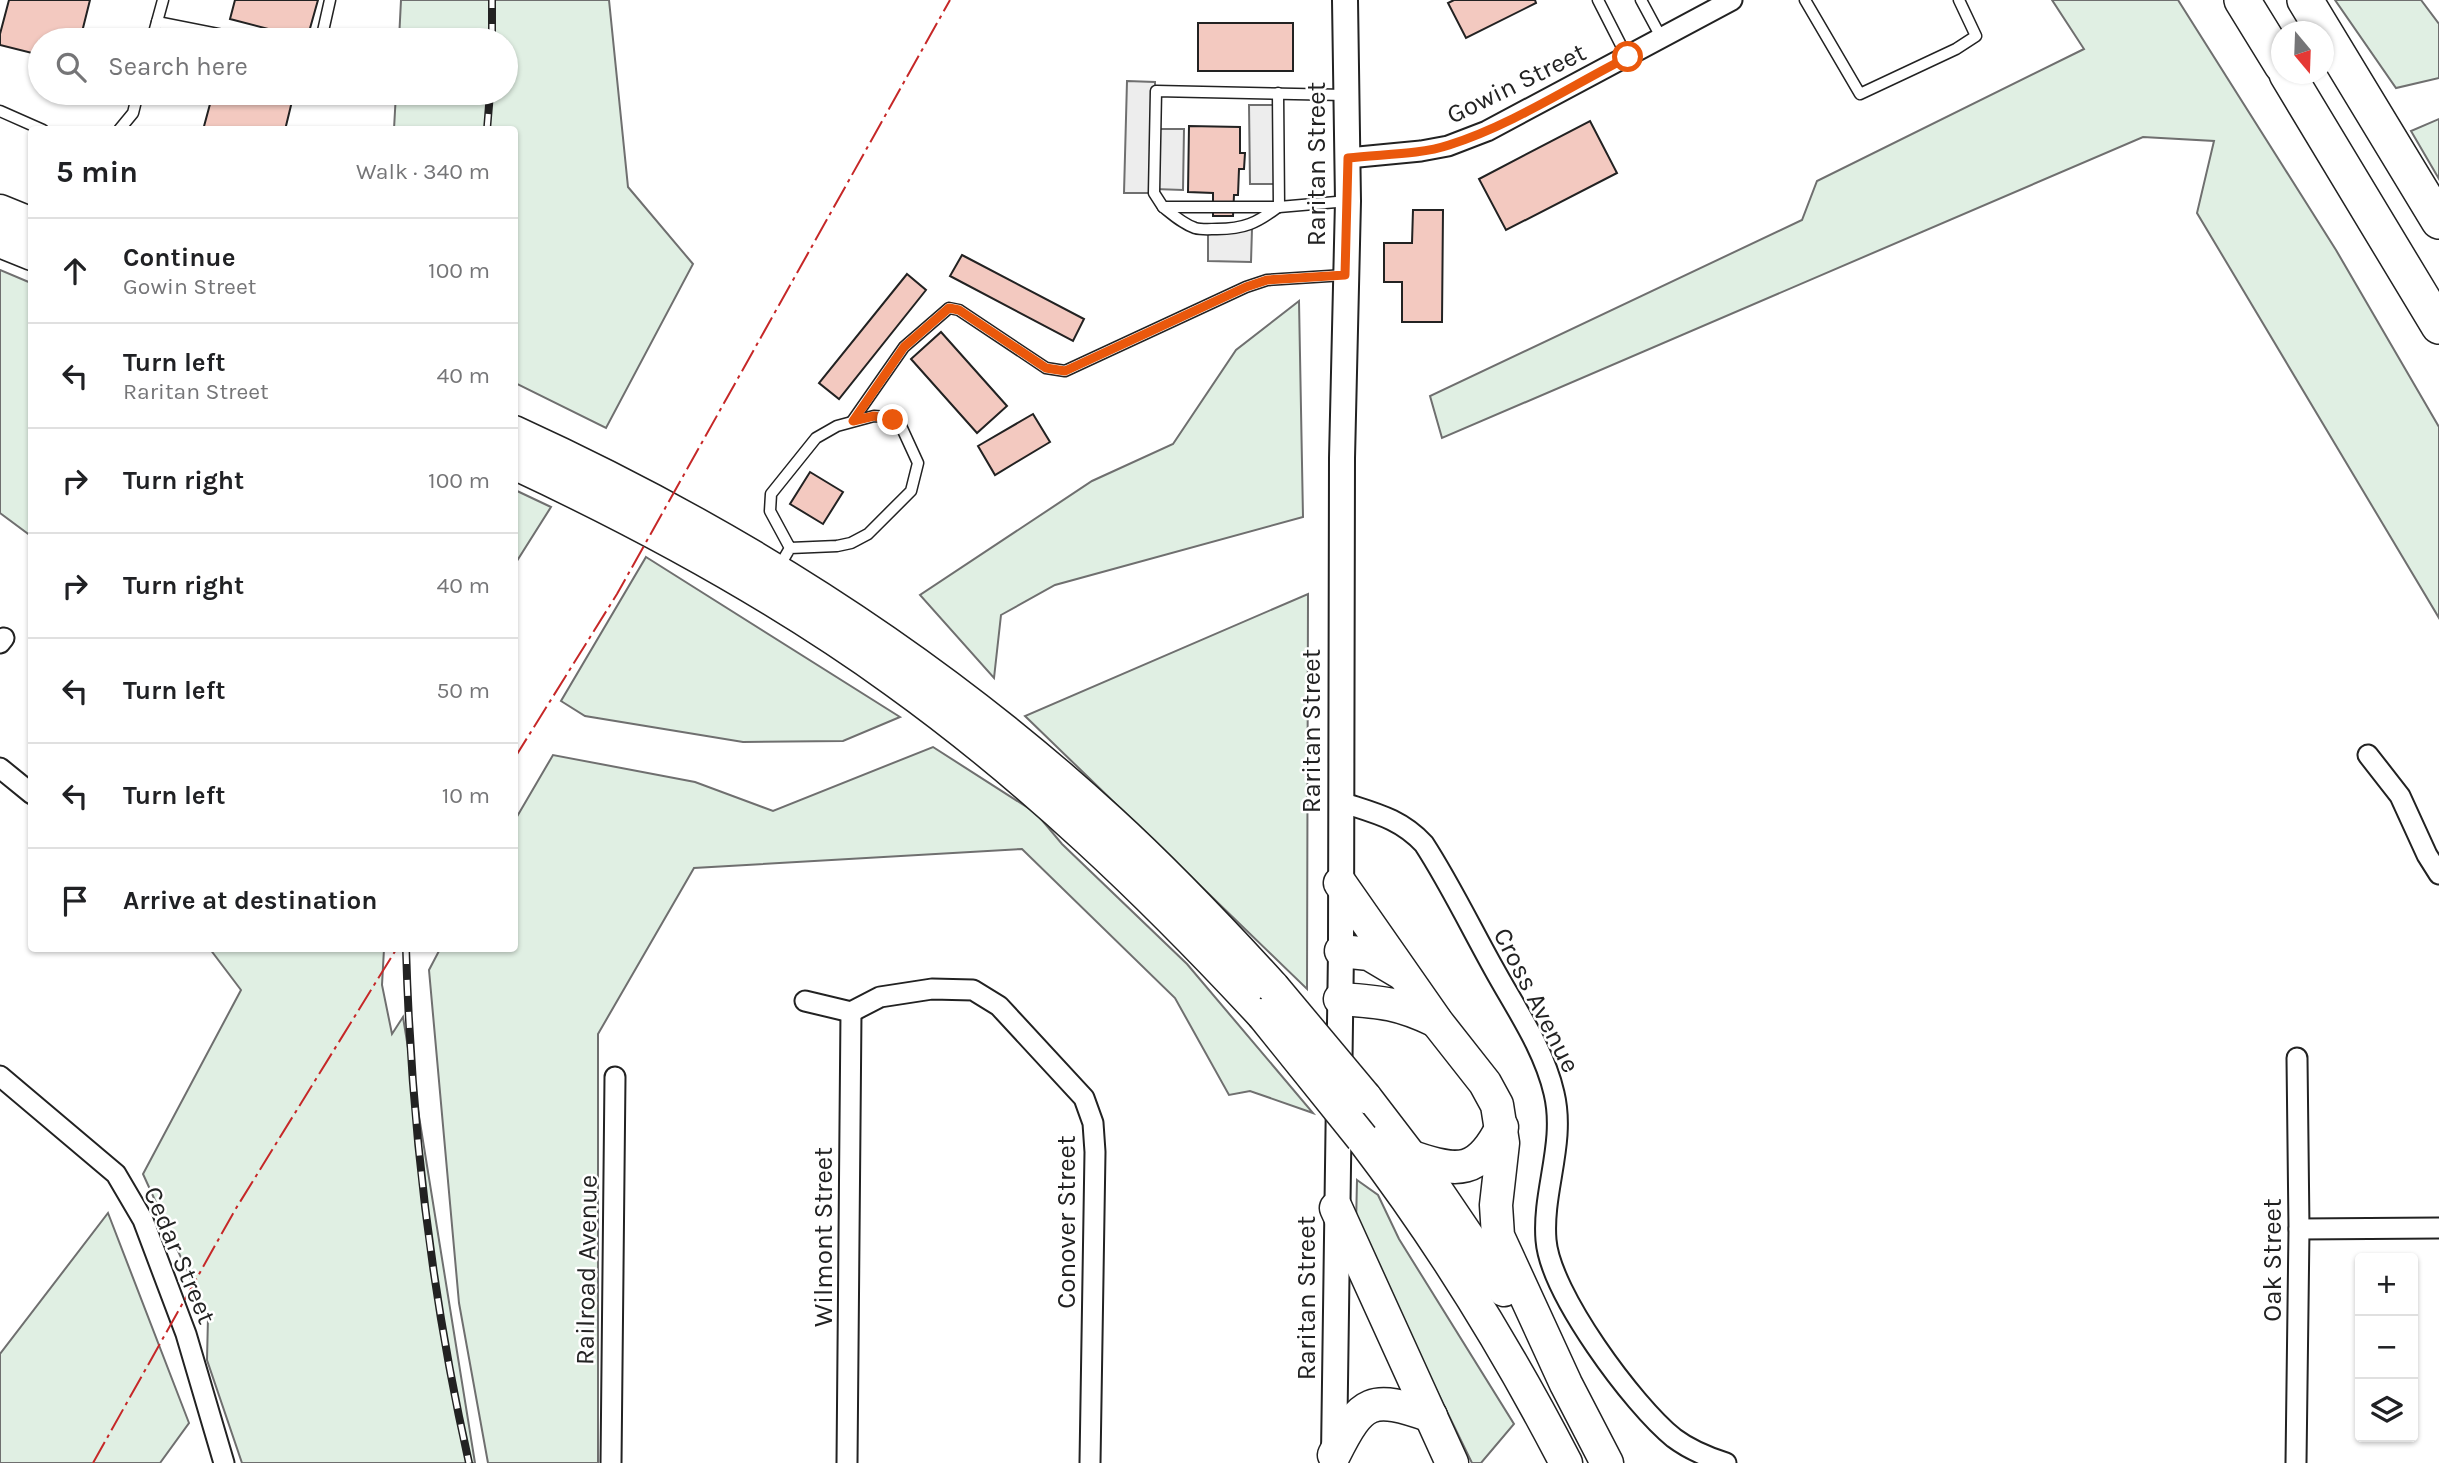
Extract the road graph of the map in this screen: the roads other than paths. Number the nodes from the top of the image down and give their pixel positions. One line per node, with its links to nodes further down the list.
1 (163, 0): 11 (lane)
2 (330, 0): 14 (lane)
3 (1345, 0): 20 (street, Raritan Street)
4 (1598, 0): 17 (lane)
5 (1641, 0): 15 (lane)
6 (1732, 0): 15 (street, Gowin Street)
7 (1805, 0): 8 (lane)
8 (1959, 0)
9 (2242, 0): 16 (highway)
10 (2305, 0): 27 (highway)
11 (157, 22): 12 (lane); 13 (lane)
12 (155, 28)
13 (187, 28)
14 (324, 28)
15 (1662, 39): 17 (street, Gowin Street)
16 (2271, 47)
17 (1628, 57): 25 (street, Gowin Street)
18 (2294, 84): 35 (highway)
19 (1278, 93): 20 (lane); 28 (lane); 29 (lane)
20 (1347, 95): 25 (street, Raritan Street)
21 (135, 105): 24 (lane)
22 (0, 111): 23 (lane)
23 (34, 126)
24 (122, 126)
25 (1348, 158): 26 (street, Raritan Street)
26 (1348, 201): 29 (lane); 34 (street, Raritan Street)
27 (2430, 206)
28 (1163, 207): 29 (lane); 29 (lane)
29 (1279, 207)
30 (0, 211): 31 (highway)
31 (28, 222)
32 (0, 241): 33 (highway)
33 (28, 252)
34 (1345, 275): 36 (lane); 42 (street, Raritan Street)
35 (2439, 326)
36 (853, 421): 38 (lane); 38 (lane)
37 (519, 449): 38 (highway); 49 (highway)
38 (784, 559): 49 (highway)
39 (2368, 755): 43 (street)
40 (0, 768): 41 (street)
41 (28, 791)
42 (1341, 802): 44 (street, Raritan Street); 72 (street, Cross Avenue)
43 (2439, 874)
44 (1340, 883): 45 (street, Raritan Street); 46 (highway)
45 (1341, 951): 46 (highway); 47 (street, Raritan Street)
46 (1405, 976): 51 (highway)
47 (1340, 999): 51 (highway); 57 (street, Raritan Street)
48 (805, 1001): 50 (street)
49 (1268, 1001): 56 (highway, bridge); 60 (highway, bridge)
50 (851, 1012): 66 (street, Wilmont Street); 67 (street, Conover Street)
51 (1437, 1022): 55 (highway)
52 (2297, 1058): 59 (street, Oak Street)
53 (0, 1076): 64 (street, Cedar Street)
54 (615, 1077): 65 (street, Railroad Avenue)
55 (1502, 1127): 56 (highway); 61 (highway)
56 (1412, 1157): 61 (highway)
57 (1336, 1208): 62 (highway); 63 (street, Raritan Street)
58 (2439, 1228): 59 (street)
59 (2299, 1229): 73 (street, Oak Street)
60 (1493, 1330): 69 (highway); 70 (highway)
61 (1566, 1384): 71 (highway)
62 (1430, 1416): 63 (highway); 68 (highway)
63 (1334, 1459)
64 (224, 1463)
65 (611, 1463)
66 (848, 1463)
67 (1090, 1463)
68 (1452, 1463)
69 (1544, 1463)
70 (1566, 1463)
71 (1607, 1463)
72 (1726, 1463)
73 (2296, 1463)

